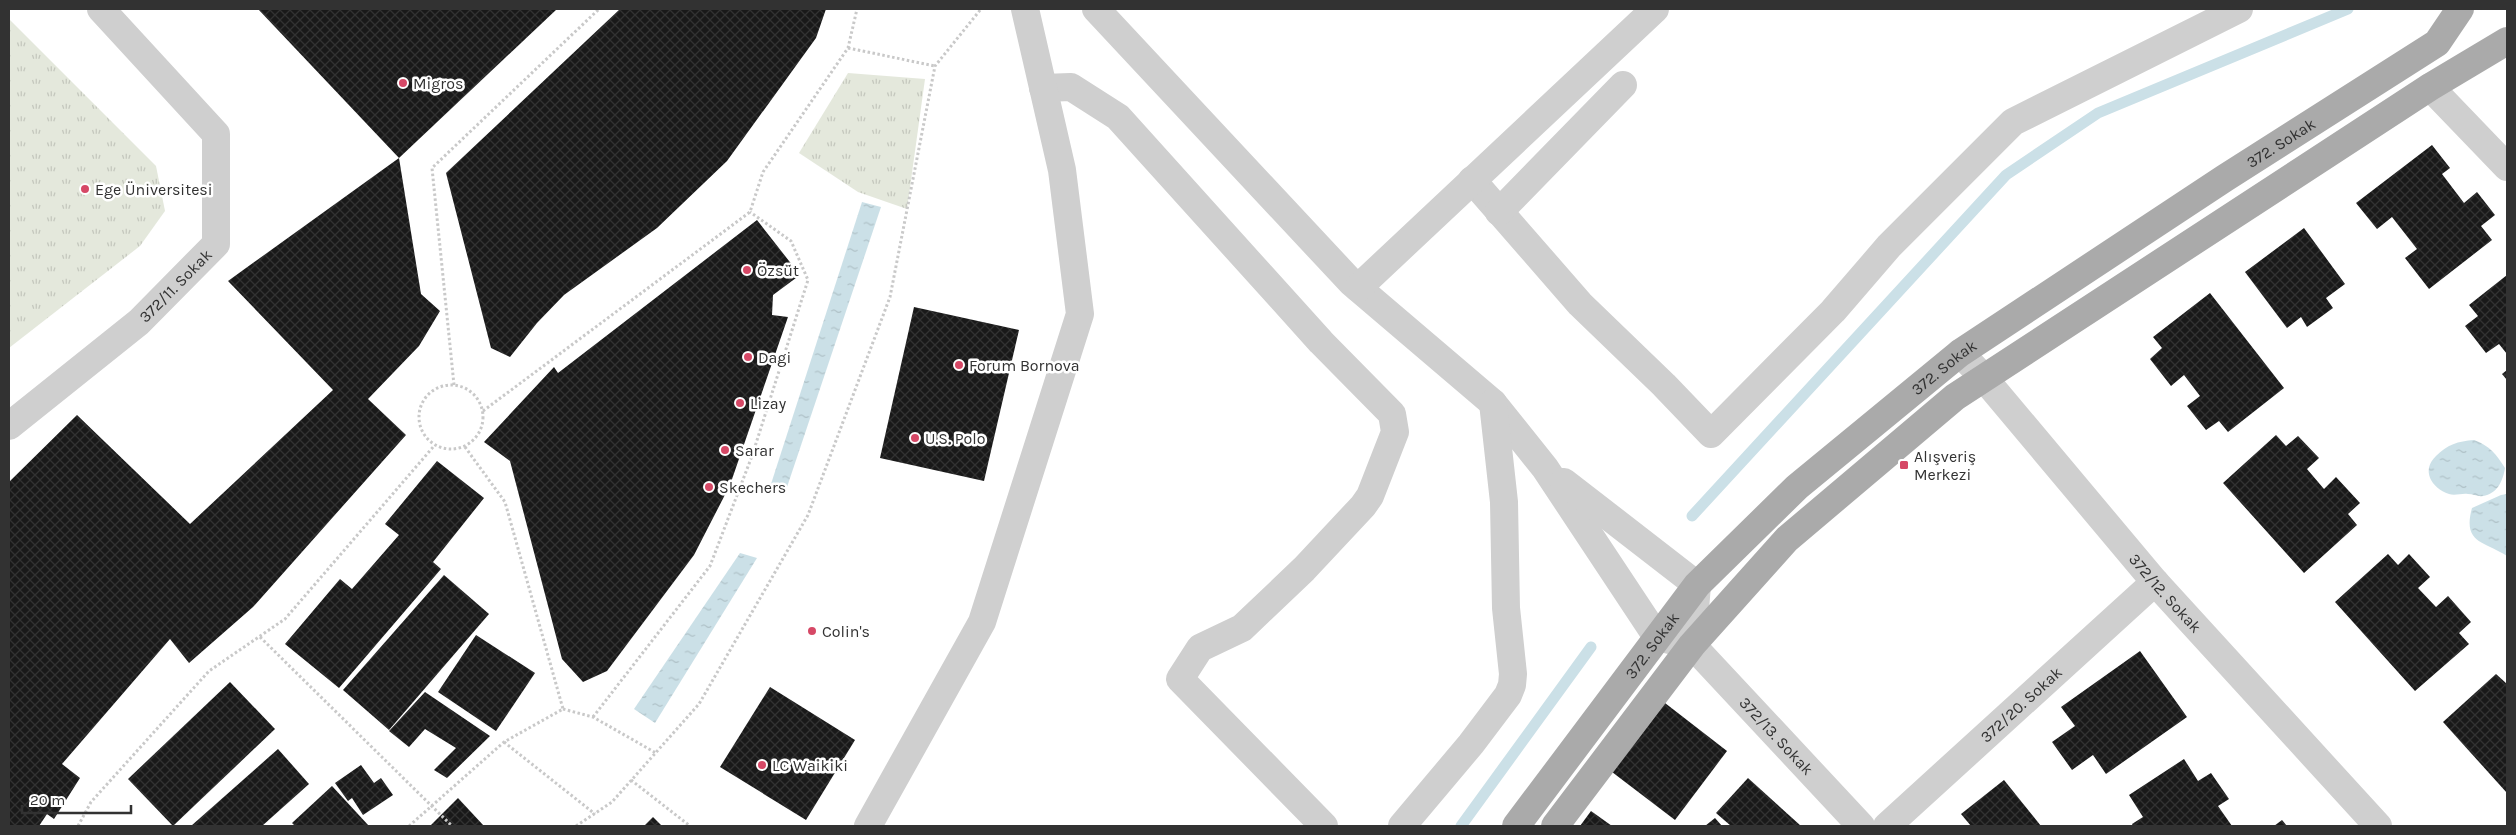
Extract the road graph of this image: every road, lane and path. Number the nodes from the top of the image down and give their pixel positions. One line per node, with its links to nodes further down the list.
1 (101, 9): 26 (street, 372/11. Sokak)
2 (600, 9): 23 (path)
3 (857, 9): 11 (path)
4 (981, 9): 12 (path)
5 (1025, 9): 15 (street)
6 (1096, 9): 20 (street)
7 (1655, 9): 17 (street)
8 (2240, 9): 19 (street)
9 (2460, 9): 21 (main road, 372. Sokak)
10 (2507, 41): 14 (main road, 372. Sokak)
11 (848, 48): 12 (path); 18 (path)
12 (935, 66): 38 (path)
13 (1623, 86): 19 (street)
14 (2430, 87): 16 (street); 22 (main road, 372. Sokak)
15 (1043, 88): 46 (street); 47 (street)
16 (2507, 167)
17 (1472, 180): 19 (street); 20 (street)
18 (750, 212): 25 (path); 36 (path)
19 (1499, 212)
20 (1358, 288): 24 (street)
21 (1960, 353): 22 (street, 372/12. Sokak); 31 (main road, 372. Sokak)
22 (1983, 377): 30 (street, 372/12. Sokak); 34 (main road, 372. Sokak)
23 (454, 385): 25 (path); 27 (path)
24 (1493, 403): 29 (street); 48 (street)
25 (483, 411): 28 (path)
26 (9, 426)
27 (434, 446): 28 (path); 32 (path)
28 (465, 446): 35 (path)
29 (1545, 468): 31 (street); 33 (street)
30 (2156, 582): 52 (street, 372/20. Sokak); 53 (street, 372/12. Sokak)
31 (1697, 586): 33 (main road, 372. Sokak); 34 (street)
32 (260, 636): 41 (path); 43 (path)
33 (1657, 637): 34 (street); 49 (main road, 372. Sokak)
34 (1692, 645): 50 (main road, 372. Sokak); 51 (street, 372/13. Sokak)
35 (563, 709): 36 (path); 37 (path)
36 (593, 717): 38 (path)
37 (504, 742): 40 (path); 42 (path)
38 (656, 753): 39 (path)
39 (631, 780): 40 (path); 45 (path)
40 (595, 814): 44 (path)
41 (78, 826)
42 (409, 826)
43 (452, 826)
44 (576, 826)
45 (690, 826)
46 (868, 826)
47 (1324, 826)
48 (1402, 826)
49 (1516, 826)
50 (1555, 826)
51 (1861, 826)
52 (1887, 826)
53 (2378, 826)

